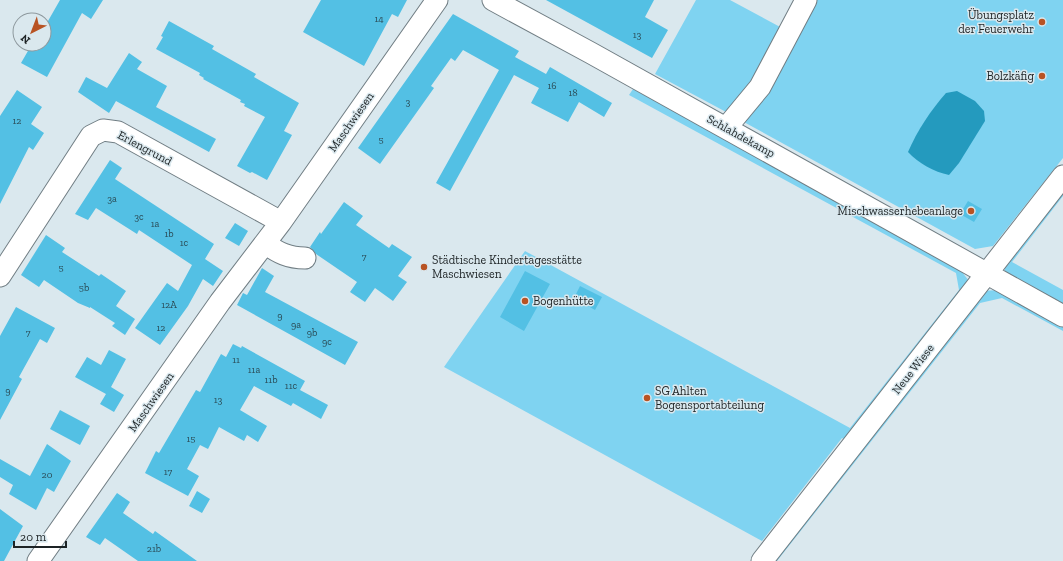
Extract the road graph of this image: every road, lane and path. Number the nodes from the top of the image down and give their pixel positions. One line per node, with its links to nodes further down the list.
1 (437, 0): 6 (street, Maschwiesen)
2 (494, 0): 4 (street, Schlahdekamp)
3 (806, 0): 4 (street)
4 (726, 128): 9 (street, Schlahdekamp)
5 (1063, 176): 9 (street, Neue Wiese)
6 (281, 222): 7 (street, Maschwiesen); 10 (street, Erlengrund)
7 (265, 243): 8 (street); 12 (street, Maschwiesen)
8 (305, 258)
9 (987, 274): 11 (street, Schlahdekamp); 13 (street, Neue Wiese)
10 (0, 276)
11 (1063, 316)
12 (38, 561)
13 (762, 561)

